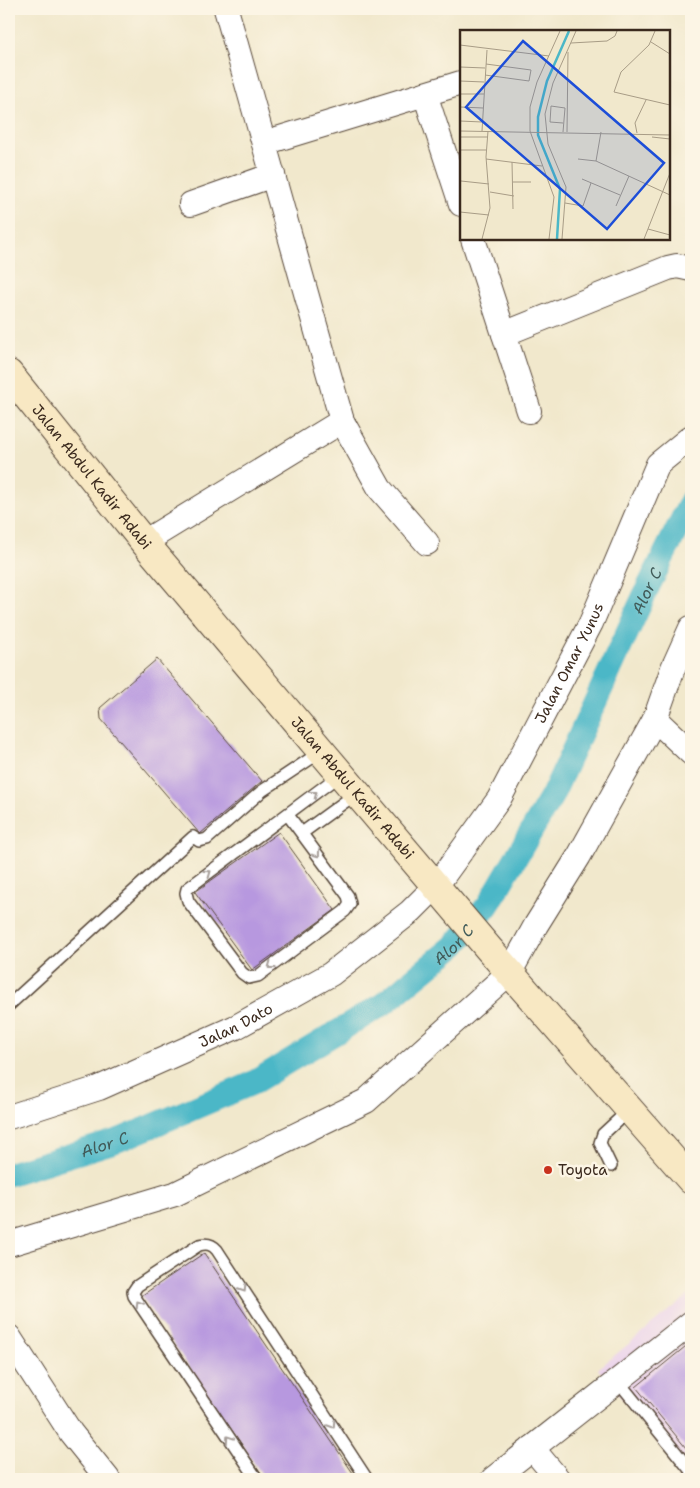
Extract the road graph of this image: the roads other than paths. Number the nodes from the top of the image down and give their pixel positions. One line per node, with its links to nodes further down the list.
1 (226, 9): 4 (street)
2 (460, 83): 3 (street)
3 (425, 94): 4 (street); 6 (street)
4 (264, 143): 5 (street)
5 (273, 175): 7 (street); 13 (street)
6 (460, 201)
7 (191, 204)
8 (473, 240): 10 (street)
9 (691, 269): 10 (street)
10 (504, 334): 12 (street)
11 (13, 376): 15 (main road, Jalan Abdul Kadir Adabi)
12 (529, 411)
13 (342, 421): 15 (street); 16 (street)
14 (691, 437): 24 (street, Jalan Omar Yunus)
15 (144, 542): 19 (main road, Jalan Abdul Kadir Adabi)
16 (426, 543)
17 (691, 628): 18 (street)
18 (655, 719): 20 (street); 25 (street)
19 (322, 751): 21 (main road, Jalan Abdul Kadir Adabi); 26 (lane)
20 (691, 753)
21 (349, 783): 22 (lane, one-way to 21); 23 (lane); 24 (main road, Jalan Abdul Kadir Adabi)
22 (288, 815): 23 (lane); 23 (lane, one-way to 22)
23 (302, 834)
24 (444, 895): 25 (main road, Jalan Abdul Kadir Adabi); 28 (street, Jalan Dato)
25 (510, 972): 27 (main road, Jalan Abdul Kadir Adabi); 31 (street)
26 (9, 1005)
27 (630, 1110): 29 (lane); 30 (main road, Jalan Abdul Kadir Adabi)
28 (9, 1117)
29 (611, 1166)
30 (691, 1180)
31 (9, 1244)
32 (691, 1323): 34 (street)
33 (9, 1337): 37 (street)
34 (618, 1381): 35 (street); 36 (lane)
35 (532, 1448): 40 (street); 41 (street)
36 (691, 1471)
37 (108, 1479)
38 (257, 1479): 39 (lane, one-way to 39)
39 (367, 1479)
40 (493, 1479)
41 (558, 1479)

